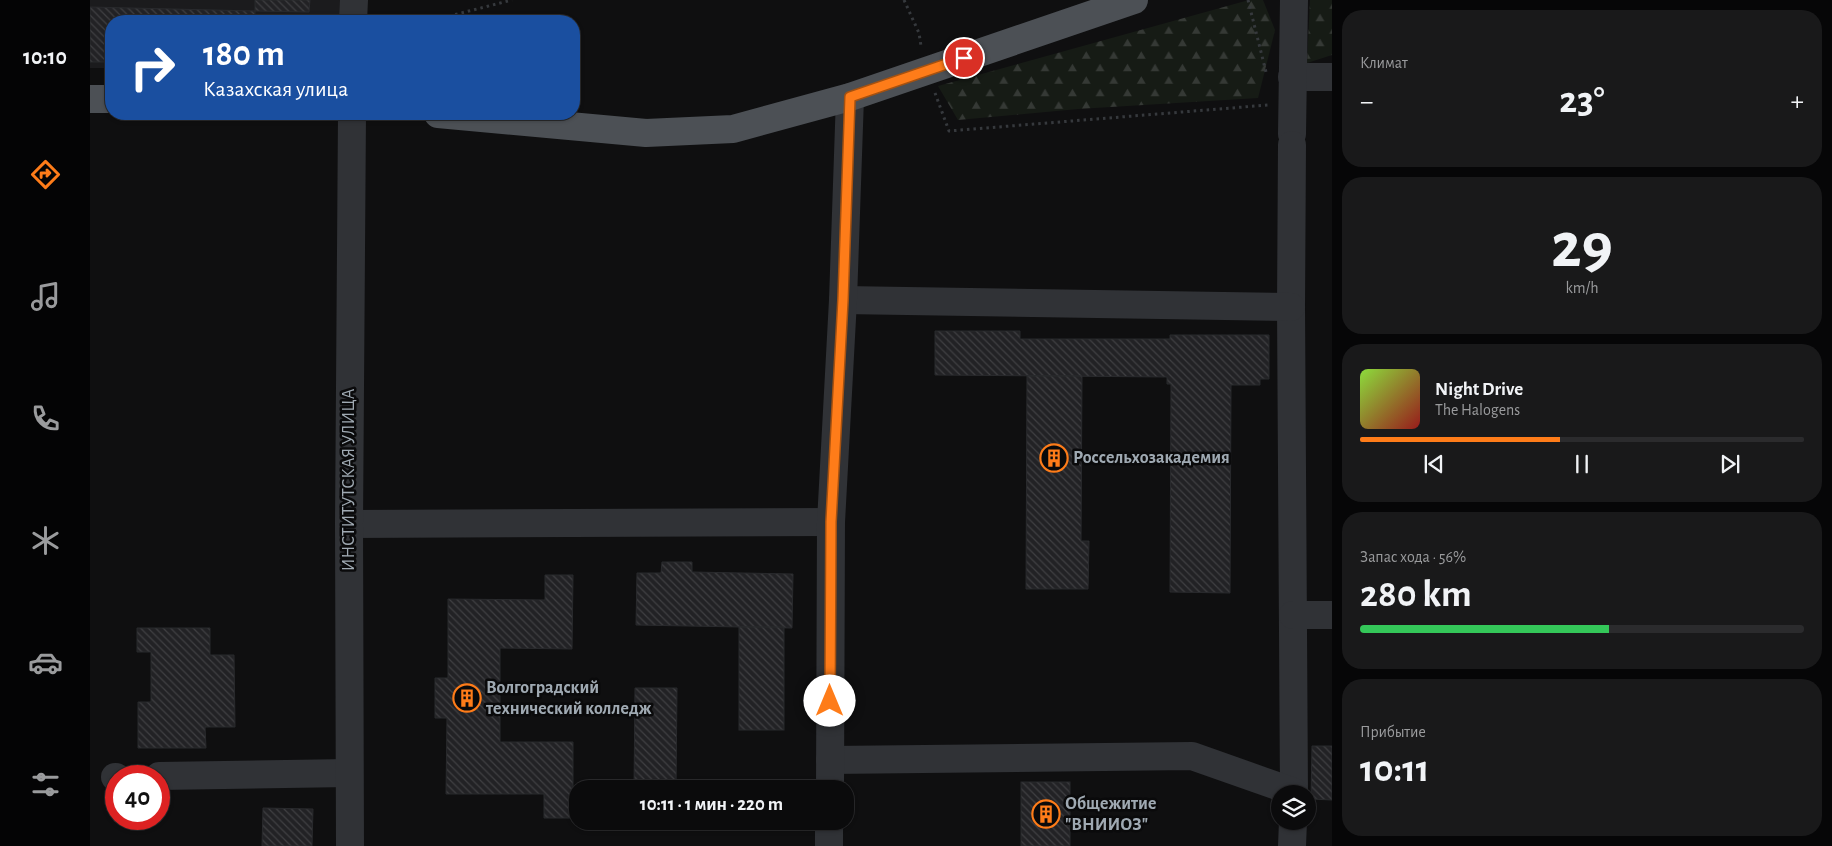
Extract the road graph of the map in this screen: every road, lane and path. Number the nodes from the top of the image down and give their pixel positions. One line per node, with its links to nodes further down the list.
1 (354, 0): 7 (street)
2 (512, 0): 8 (path)
3 (904, 0): 9 (path)
4 (1134, 0): 9 (main road)
5 (1248, 0): 10 (path)
6 (1294, 0): 10 (street)
7 (353, 15)
8 (453, 15)
9 (927, 71): 12 (main road); 15 (path)
10 (1280, 76): 11 (street); 15 (street)
11 (1332, 77)
12 (850, 97): 17 (main road); 18 (street)
13 (90, 99): 14 (main road)
14 (105, 99)
15 (1292, 104): 19 (street)
16 (352, 120): 21 (street, ИНСТИТУТСКАЯ УЛИЦА)
17 (504, 120)
18 (843, 300): 19 (street); 20 (street)
19 (1291, 306): 22 (street)
20 (831, 522): 21 (street); 24 (street)
21 (348, 524): 25 (street, ИНСТИТУТСКАЯ УЛИЦА)
22 (1293, 615): 23 (street); 29 (street)
23 (1332, 615)
24 (830, 760): 27 (street); 28 (street)
25 (349, 773): 26 (street); 32 (street, ИНСТИТУТСКАЯ УЛИЦА)
26 (170, 776)
27 (830, 780)
28 (1272, 785)
29 (1294, 785)
30 (829, 830): 33 (street)
31 (1293, 830): 34 (street)
32 (350, 846)
33 (829, 846)
34 (1292, 846)

